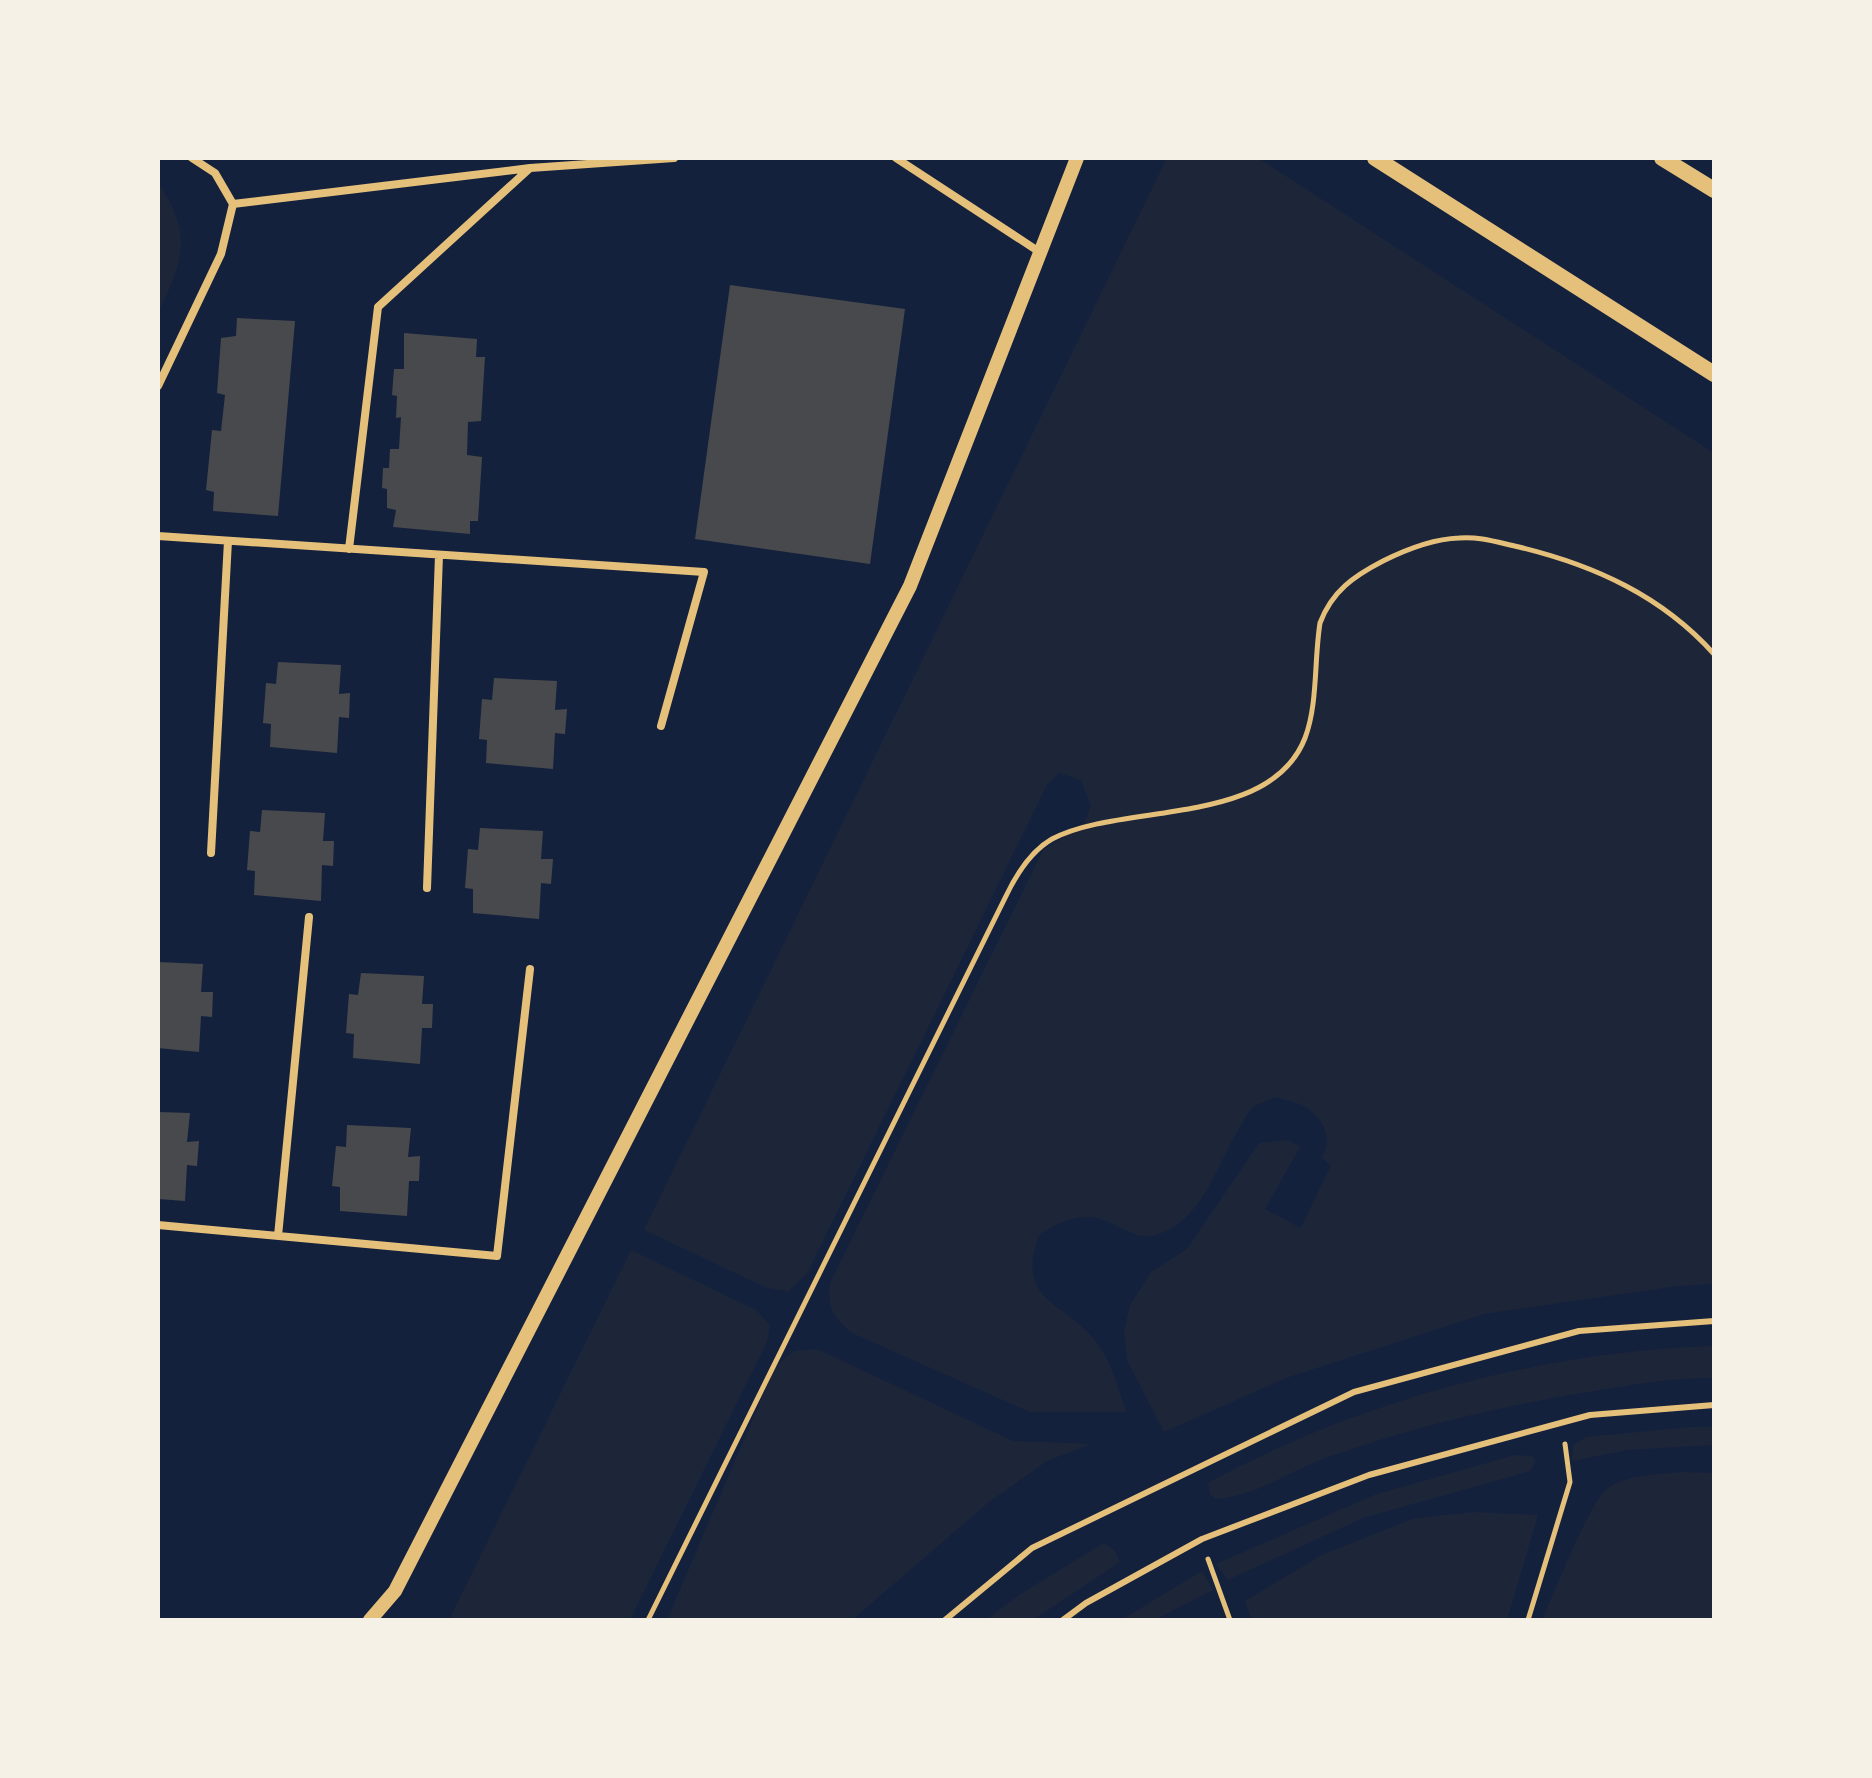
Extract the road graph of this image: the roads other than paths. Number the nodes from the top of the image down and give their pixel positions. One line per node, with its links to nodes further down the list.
1 (192, 158): 9 (street)
2 (674, 158): 7 (street)
3 (896, 158): 10 (street)
4 (1077, 158): 10 (street)
5 (1375, 158): 11 (main road)
6 (1662, 158): 8 (main road)
7 (530, 168): 9 (street); 15 (street)
8 (1714, 190)
9 (233, 204): 12 (street)
10 (1038, 251): 26 (street)
11 (1714, 374)
12 (158, 386)
13 (158, 536): 14 (street)
14 (228, 541): 15 (street); 18 (street)
15 (349, 549): 16 (street)
16 (439, 555): 17 (street); 19 (street)
17 (661, 726)
18 (211, 853)
19 (427, 888)
20 (309, 917): 23 (street)
21 (530, 969): 23 (street)
22 (158, 1225): 23 (street)
23 (278, 1236)
24 (1714, 1321): 27 (lane)
25 (1714, 1405): 28 (lane)
26 (370, 1620)
27 (945, 1620)
28 (1063, 1620)

